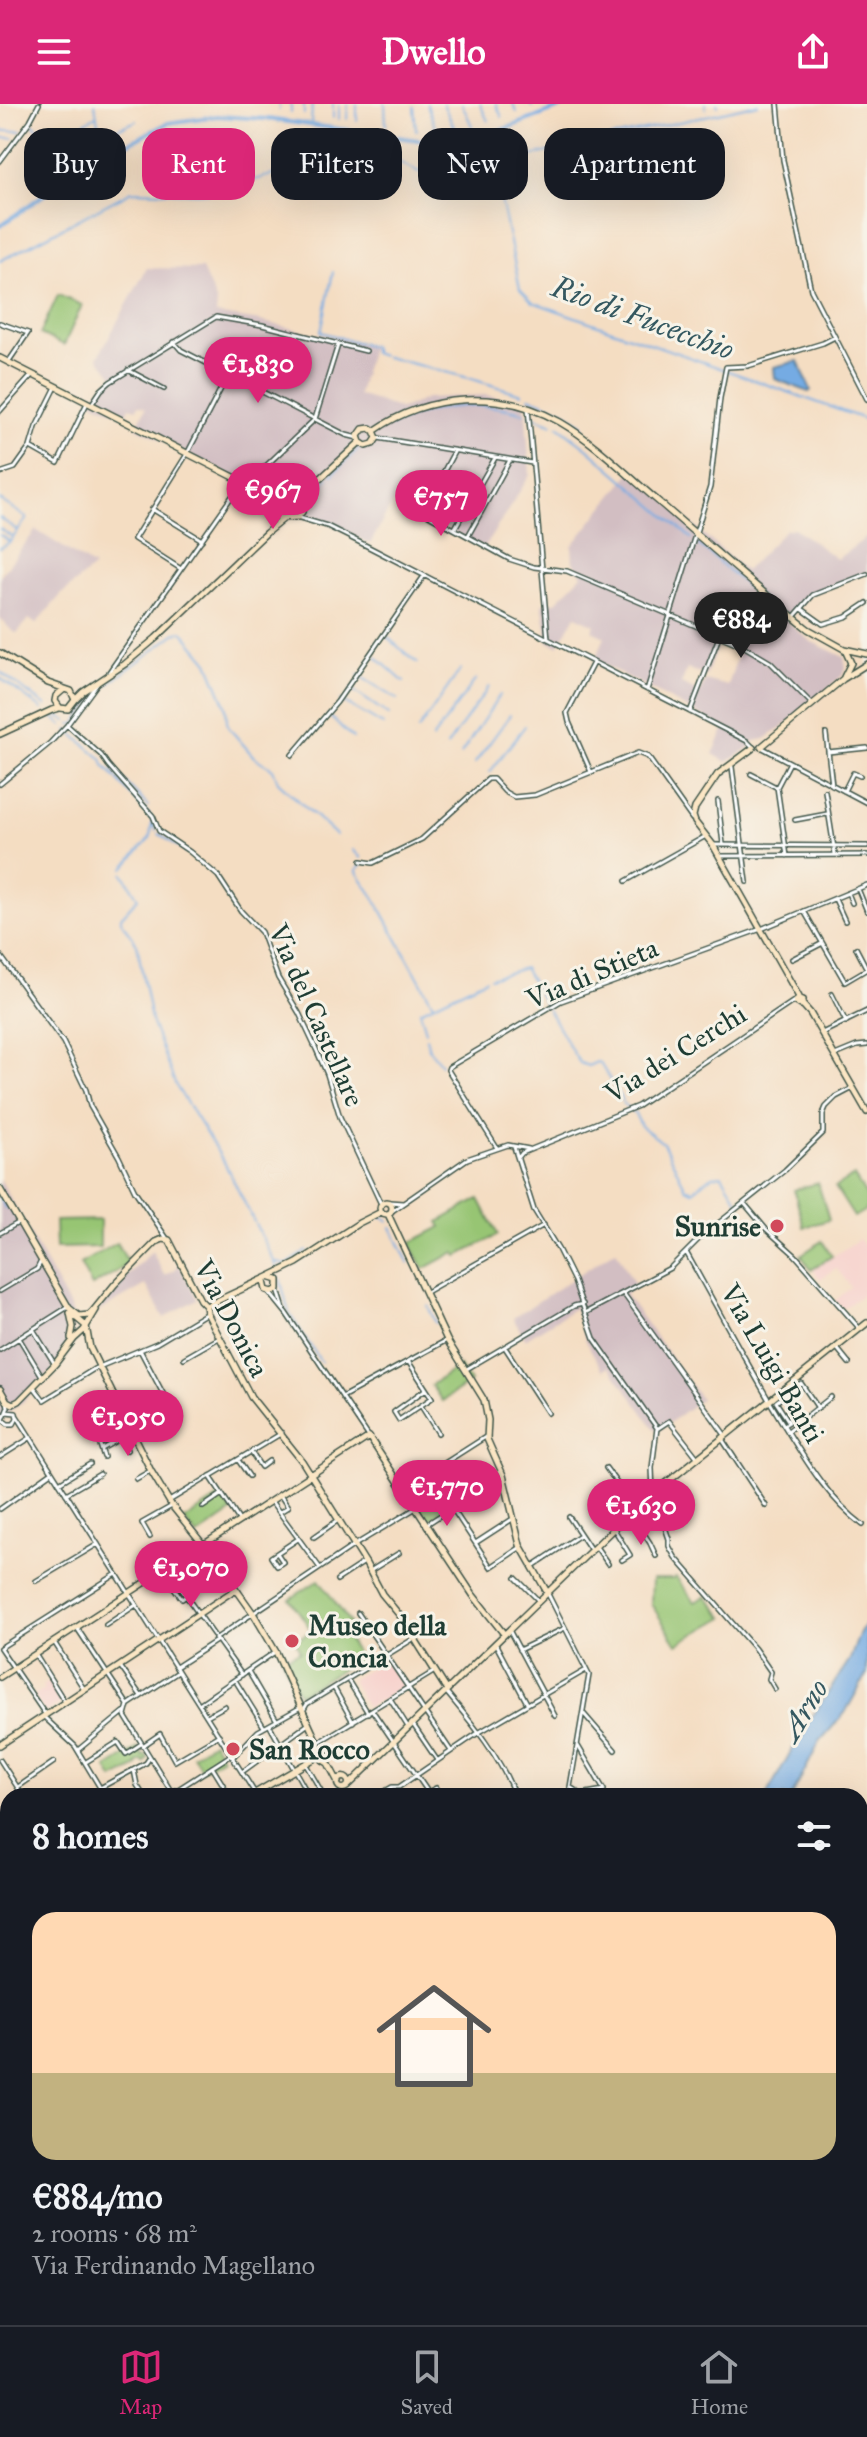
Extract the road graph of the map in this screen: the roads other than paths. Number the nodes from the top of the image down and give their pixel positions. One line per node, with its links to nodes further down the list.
1 (39, 104): 3 (street)
2 (778, 104): 5 (street)
3 (0, 161)
4 (0, 323): 10 (street)
5 (835, 337): 16 (street); 41 (street)
6 (174, 342): 7 (street); 11 (street); 13 (street)
7 (338, 345): 8 (street); 20 (street)
8 (366, 351)
9 (0, 358): 10 (main road)
10 (8, 362): 12 (main road)
11 (128, 370): 15 (street); 17 (street)
12 (32, 375): 14 (main road); 19 (street)
13 (228, 375): 20 (street); 26 (street)
14 (56, 387): 17 (main road); 24 (street)
15 (164, 389)
16 (867, 399)
17 (89, 404): 24 (street); 26 (main road)
18 (528, 408): 21 (main road); 29 (street); 41 (main road)
19 (0, 411)
20 (315, 419): 23 (street); 31 (street)
21 (374, 431): 22 (main road); 23 (main road)
22 (377, 438): 23 (main road); 25 (street)
23 (359, 440): 34 (main road)
24 (30, 447): 30 (street)
25 (454, 452): 27 (street); 39 (street)
26 (187, 454): 31 (main road); 35 (street)
27 (495, 458): 28 (street); 39 (street)
28 (510, 460): 29 (street); 42 (street)
29 (532, 463): 44 (street)
30 (0, 473)
31 (244, 483): 32 (main road); 43 (street)
32 (260, 492): 33 (main road); 36 (main road)
33 (285, 503): 34 (main road); 36 (main road)
34 (299, 503): 37 (main road)
35 (152, 509): 43 (street); 45 (street)
36 (276, 512): 38 (main road); 40 (main road)
37 (298, 517): 38 (main road); 47 (street)
38 (283, 519): 40 (main road)
39 (454, 529): 42 (street)
40 (266, 533): 61 (main road)
41 (696, 534): 50 (street); 51 (main road)
42 (468, 536): 44 (street)
43 (202, 540): 45 (street)
44 (542, 567): 50 (street); 53 (street)
45 (181, 569): 61 (street)
46 (867, 574): 49 (street)
47 (424, 576): 53 (street); 81 (street)
48 (867, 603): 49 (street)
49 (801, 608): 51 (street)
50 (672, 615): 52 (street); 67 (street)
51 (793, 618): 54 (main road)
52 (719, 636): 71 (street); 73 (street)
53 (548, 639): 58 (street)
54 (844, 649): 55 (main road); 59 (main road)
55 (859, 652): 57 (main road); 59 (main road); 60 (main road)
56 (0, 653): 63 (main road)
57 (867, 654)
58 (593, 662): 67 (street); 84 (street)
59 (851, 663): 62 (main road)
60 (864, 665): 62 (main road)
61 (107, 677): 64 (main road)
62 (843, 679): 71 (main road)
63 (48, 683): 66 (main road); 69 (main road)
64 (98, 683): 65 (main road); 75 (street)
65 (91, 687): 68 (main road); 70 (main road)
66 (63, 690): 68 (main road); 69 (main road)
67 (647, 690): 73 (street)
68 (71, 691): 70 (main road)
69 (56, 698): 72 (main road); 74 (main road)
70 (75, 700): 72 (main road)
71 (812, 704): 78 (main road)
72 (60, 708): 74 (main road)
73 (690, 712): 78 (street)
74 (44, 713): 76 (main road)
75 (67, 725): 87 (street); 145 (street, Via del Castellare)
76 (0, 734)
77 (826, 734): 80 (street)
78 (757, 748): 82 (street); 94 (main road)
79 (867, 748): 80 (street)
80 (828, 752): 88 (street)
81 (292, 755)
82 (789, 763): 88 (street); 89 (street)
83 (732, 767): 102 (street)
84 (591, 772): 95 (street); 111 (street)
85 (751, 774): 89 (street)
86 (860, 776): 91 (street)
87 (0, 784)
88 (832, 785): 91 (street)
89 (777, 787): 103 (street)
90 (825, 791): 96 (street)
91 (844, 791): 93 (street)
92 (718, 801): 101 (street)
93 (867, 803)
94 (697, 804): 95 (street); 98 (main road)
95 (681, 806): 98 (street)
96 (828, 814): 97 (street); 104 (street)
97 (795, 820)
98 (695, 822): 99 (main road)
99 (706, 836): 100 (main road); 112 (street)
100 (713, 845): 101 (street); 107 (main road)
101 (723, 845): 102 (street)
102 (742, 846): 103 (street); 108 (street)
103 (786, 846): 104 (street); 109 (street)
104 (834, 846): 105 (street); 110 (street)
105 (867, 846)
106 (867, 854): 110 (street)
107 (719, 856): 108 (street); 122 (main road)
108 (744, 856): 109 (street); 113 (street)
109 (787, 856): 110 (street)
110 (836, 856)
111 (361, 861)
112 (626, 881)
113 (747, 882)
114 (867, 885): 115 (street, Via di Stieta)
115 (858, 889): 116 (street, Via di Stieta); 120 (street)
116 (848, 893): 117 (street, Via di Stieta); 118 (street)
117 (834, 899): 119 (street, Via di Stieta); 121 (street)
118 (852, 903)
119 (804, 911): 122 (street, Via di Stieta); 123 (street)
120 (867, 911)
121 (845, 921)
122 (761, 929): 129 (main road); 138 (street, Via di Stieta)
123 (822, 944): 126 (street); 127 (street)
124 (856, 948): 127 (street)
125 (0, 955): 151 (street, Via Donica)
126 (792, 959)
127 (867, 969)
128 (832, 994): 131 (street)
129 (797, 1002): 132 (main road); 139 (street, Via dei Cerchi)
130 (867, 1011): 131 (street)
131 (846, 1022): 132 (street)
132 (822, 1033): 134 (main road)
133 (867, 1045): 134 (street)
134 (835, 1055): 135 (main road)
135 (853, 1087): 136 (main road); 144 (street)
136 (867, 1112)
137 (514, 1147): 138 (street); 139 (street); 140 (street)
138 (497, 1148): 143 (street)
139 (532, 1150): 140 (street, Via dei Cerchi)
140 (518, 1158): 149 (street)
141 (0, 1189): 148 (main road)
142 (389, 1202): 143 (street); 145 (main road); 147 (main road)
143 (403, 1203): 147 (street)
144 (744, 1203): 152 (street); 172 (street)
145 (381, 1204): 146 (main road, Via del Castellare)
146 (381, 1212): 147 (main road); 155 (main road)
147 (390, 1213): 163 (main road)
148 (18, 1223): 150 (street); 153 (main road)
149 (544, 1225): 163 (street); 165 (street)
150 (0, 1233)
151 (169, 1240): 166 (main road); 168 (main road, Via Donica)
152 (686, 1252): 164 (street); 198 (street, Via Luigi Banti)
153 (39, 1256): 154 (street); 156 (main road)
154 (37, 1269): 156 (street); 161 (street)
155 (282, 1270): 157 (main road); 158 (main road)
156 (49, 1275): 167 (main road)
157 (266, 1279): 158 (main road); 159 (main road); 162 (main road)
158 (278, 1280): 160 (main road)
159 (249, 1286): 162 (main road); 168 (main road)
160 (278, 1289): 162 (main road); 169 (street)
161 (0, 1291)
162 (267, 1291): 169 (street)
163 (426, 1292): 176 (main road)
164 (623, 1293): 170 (street); 214 (street)
165 (583, 1304): 170 (street); 180 (street)
166 (98, 1305): 167 (main road); 171 (main road)
167 (68, 1308): 171 (main road); 173 (street); 177 (main road)
168 (206, 1310): 175 (main road, Via Donica); 182 (street)
169 (286, 1313): 195 (street)
170 (585, 1313): 209 (street)
171 (86, 1328): 177 (main road); 179 (main road)
172 (864, 1328): 178 (main road)
173 (33, 1329): 174 (street); 186 (street)
174 (19, 1338): 181 (street); 189 (street)
175 (220, 1338): 183 (street); 211 (main road, Via Donica)
176 (447, 1340): 184 (street); 188 (main road)
177 (67, 1347): 179 (main road); 186 (main road)
178 (836, 1347): 185 (street); 190 (main road)
179 (90, 1348): 187 (main road)
180 (506, 1348): 188 (street); 201 (street)
181 (0, 1350)
182 (140, 1350): 187 (street); 204 (street)
183 (184, 1358)
184 (408, 1361): 193 (street); 195 (street)
185 (849, 1363)
186 (55, 1364): 189 (main road)
187 (99, 1366): 191 (street); 204 (main road)
188 (465, 1370): 213 (main road)
189 (43, 1377): 191 (main road)
190 (799, 1381): 198 (main road); 200 (street); 207 (street)
191 (34, 1387): 194 (main road)
192 (0, 1389): 197 (main road)
193 (426, 1389): 199 (street); 199 (street)
194 (27, 1395): 197 (main road); 202 (street)
195 (342, 1397): 215 (street)
196 (831, 1397): 200 (street)
197 (7, 1401): 203 (street)
198 (768, 1401): 207 (street, Via Luigi Banti); 214 (main road)
199 (422, 1408): 212 (street)
200 (818, 1408): 210 (street)
201 (548, 1413)
202 (16, 1414): 203 (street); 205 (street); 206 (street)
203 (3, 1418): 205 (street)
204 (127, 1422): 208 (street); 229 (main road)
205 (15, 1423): 206 (street)
206 (23, 1425): 216 (street)
207 (784, 1425): 210 (street, Via Luigi Banti)
208 (117, 1428): 217 (street); 218 (street)
209 (657, 1429): 223 (street); 241 (street)
210 (788, 1431): 263 (street, Via Luigi Banti)
211 (282, 1433): 220 (street); 233 (main road, Via Donica)
212 (438, 1433)
213 (487, 1436): 231 (street); 234 (main road)
214 (723, 1436): 223 (main road); 250 (street)
215 (369, 1437): 233 (main road); 240 (main road)
216 (30, 1438): 221 (street); 230 (street)
217 (121, 1438): 218 (street); 219 (street)
218 (102, 1449): 222 (street)
219 (127, 1450)
220 (251, 1452): 224 (street); 225 (street)
221 (0, 1457)
222 (104, 1457)
223 (697, 1457): 241 (main road)
224 (238, 1460): 235 (street); 236 (street)
225 (269, 1461)
226 (90, 1464): 238 (street)
227 (606, 1468): 255 (street)
228 (471, 1470): 239 (street)
229 (151, 1471): 237 (street); 248 (main road)
230 (52, 1472): 238 (street); 254 (street)
231 (429, 1473): 240 (street); 242 (street)
232 (100, 1474): 244 (street)
233 (311, 1475): 246 (main road); 259 (main road, Via Donica)
234 (503, 1475): 239 (street); 258 (main road)
235 (210, 1476): 245 (street); 248 (street)
236 (249, 1476)
237 (136, 1479)
238 (59, 1483): 244 (street)
239 (483, 1487): 253 (street)
240 (404, 1489): 252 (main road)
241 (653, 1492): 255 (main road); 328 (street)
242 (442, 1493): 249 (street); 253 (street)
243 (599, 1493): 261 (street)
244 (66, 1494): 270 (street)
245 (222, 1494): 251 (street); 260 (street)
246 (280, 1495): 247 (main road); 256 (street)
247 (271, 1501): 256 (street); 260 (main road)
248 (170, 1503): 266 (street); 271 (main road)
249 (427, 1503)
250 (766, 1506)
251 (203, 1507)
252 (416, 1508): 262 (main road); 272 (street)
253 (452, 1508): 262 (street); 269 (street)
254 (0, 1509)
255 (632, 1510): 261 (main road); 277 (street)
256 (280, 1512): 268 (street)
257 (569, 1517): 265 (street)
258 (514, 1518): 269 (street); 273 (main road)
259 (338, 1520): 267 (street); 272 (main road, Via Donica)
260 (240, 1521): 271 (main road)
261 (619, 1523): 264 (main road)
262 (427, 1524): 303 (main road)
263 (863, 1525)
264 (613, 1529): 274 (main road); 278 (street)
265 (580, 1535): 274 (street); 281 (street)
266 (150, 1537)
267 (314, 1537)
268 (298, 1539): 275 (street); 283 (street)
269 (475, 1543): 282 (street)
270 (98, 1544): 286 (street); 290 (street)
271 (206, 1545): 284 (main road); 291 (main road)
272 (353, 1546): 279 (main road, Via Donica); 283 (street)
273 (521, 1547): 281 (main road); 282 (street)
274 (593, 1548): 280 (street); 292 (main road)
275 (277, 1553)
276 (399, 1553): 285 (street)
277 (656, 1556)
278 (622, 1560)
279 (365, 1562): 285 (main road, Via Donica); 289 (street)
280 (608, 1564)
281 (532, 1566): 292 (main road)
282 (491, 1567): 287 (street)
283 (320, 1568): 296 (street)
284 (166, 1571): 293 (main road); 298 (street)
285 (370, 1571): 304 (main road, Via Donica)
286 (117, 1574): 293 (street); 309 (street)
287 (496, 1575)
288 (516, 1578): 294 (street)
289 (337, 1580)
290 (36, 1581)
291 (239, 1593): 296 (main road); 298 (main road)
292 (547, 1593): 294 (main road); 302 (street)
293 (129, 1594): 295 (street); 301 (main road)
294 (539, 1601): 303 (main road)
295 (136, 1605): 299 (street); 306 (street)
296 (253, 1613): 305 (street); 311 (main road)
297 (358, 1613): 313 (street)
298 (199, 1614): 305 (street); 306 (main road)
299 (106, 1625)
300 (436, 1625): 304 (street)
301 (77, 1627): 307 (main road); 320 (street)
302 (565, 1628): 310 (street); 317 (street)
303 (506, 1632): 308 (main road); 310 (street)
304 (414, 1638): 313 (street); 319 (main road, Via Donica)
305 (216, 1640): 316 (street); 321 (street)
306 (159, 1641): 314 (main road); 316 (street)
307 (54, 1642): 312 (main road); 327 (street)
308 (495, 1643): 329 (main road); 334 (street)
309 (0, 1648): 315 (street)
310 (519, 1650): 330 (street)
311 (276, 1652): 318 (street); 338 (main road)
312 (35, 1654): 315 (main road); 333 (street)
313 (387, 1655): 324 (street); 325 (street)
314 (120, 1666): 320 (main road); 331 (street)
315 (13, 1668): 322 (main road); 345 (street)
316 (177, 1669): 331 (street); 335 (street)
317 (587, 1669): 330 (street); 342 (street)
318 (248, 1671): 321 (street); 346 (street)
319 (435, 1671): 325 (street); 329 (main road, Via Donica)
320 (107, 1674): 327 (main road); 336 (street)
321 (242, 1675): 323 (street)
322 (0, 1677)
323 (235, 1680): 335 (street); 351 (street)
324 (348, 1680): 326 (street); 339 (street)
325 (408, 1687): 332 (street); 340 (street)
326 (334, 1688): 338 (street); 347 (street)
327 (84, 1689): 333 (main road)
328 (775, 1689)
329 (447, 1690): 340 (main road); 352 (street)
330 (544, 1694): 334 (street); 343 (street)
331 (141, 1696): 336 (street)
332 (390, 1699): 339 (street); 350 (street)
333 (65, 1702): 345 (main road)
334 (527, 1703): 352 (street)
335 (199, 1704): 344 (street)
336 (128, 1705): 341 (street)
337 (225, 1706): 344 (street)
338 (302, 1709): 346 (street); 348 (main road)
339 (370, 1711): 347 (street); 355 (street)
340 (424, 1711): 350 (main road); 362 (street)
341 (124, 1712): 357 (street); 360 (street)
342 (583, 1713): 359 (street); 361 (street)
343 (555, 1716)
344 (207, 1717): 353 (street)
345 (44, 1718): 356 (main road); 360 (street)
346 (277, 1721): 349 (street)
347 (353, 1722): 354 (street)
348 (310, 1723): 354 (main road); 358 (street)
349 (270, 1724): 351 (street); 358 (street)
350 (410, 1725): 355 (main road); 367 (street)
351 (264, 1727): 363 (street)
352 (478, 1733): 362 (street); 394 (street)
353 (218, 1735): 357 (street); 363 (street)
354 (319, 1742): 364 (main road)
355 (393, 1742): 377 (street); 391 (main road)
356 (0, 1745)
357 (142, 1745): 365 (street); 369 (street)
358 (281, 1745): 372 (street); 375 (street)
359 (578, 1746): 395 (street); 396 (street)
360 (78, 1750): 369 (street)
361 (615, 1750)
362 (451, 1751): 367 (street)
363 (232, 1756): 371 (street); 375 (street)
364 (324, 1756): 370 (main road); 378 (main road)
365 (150, 1757): 374 (street); 382 (street)
366 (0, 1760): 373 (street)
367 (438, 1761): 377 (street)
368 (54, 1762): 379 (street)
369 (86, 1762): 380 (street)
370 (305, 1763): 372 (main road); 388 (street)
371 (212, 1767): 383 (street); 384 (street)
372 (294, 1769): 386 (main road); 387 (street)
373 (6, 1770): 376 (street); 379 (street)
374 (134, 1770): 380 (street); 381 (street)
375 (242, 1772): 385 (street)
376 (0, 1775)
377 (417, 1775): 392 (street); 393 (street)
378 (340, 1782): 389 (main road); 390 (main road)
379 (18, 1787)
380 (100, 1788)
381 (139, 1788)
382 (169, 1788)
383 (182, 1788)
384 (225, 1788)
385 (252, 1788)
386 (262, 1788)
387 (304, 1788)
388 (319, 1788)
389 (341, 1788)
390 (344, 1788)
391 (346, 1788)
392 (396, 1788)
393 (425, 1788)
394 (511, 1788)
395 (572, 1788)
396 (603, 1788)

